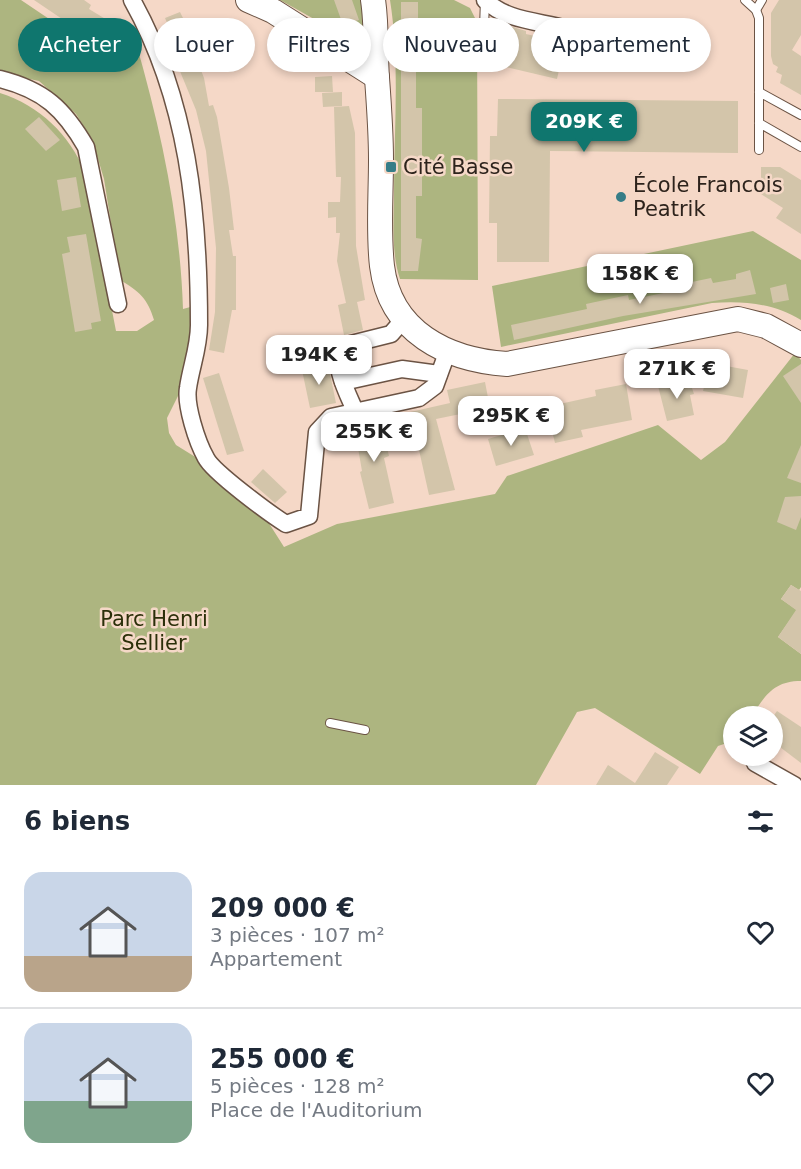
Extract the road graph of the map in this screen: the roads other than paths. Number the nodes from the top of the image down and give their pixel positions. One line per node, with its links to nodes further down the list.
1 (132, 0): 22 (street)
2 (248, 0): 10 (street)
3 (373, 0): 10 (street)
4 (485, 0): 8 (lane); 9 (street)
5 (745, 0): 7 (lane)
6 (762, 0): 7 (lane)
7 (756, 10): 12 (lane)
8 (484, 18)
9 (531, 21)
10 (377, 77): 18 (street)
11 (0, 79): 17 (street)
12 (759, 92): 13 (lane); 14 (lane)
13 (801, 115)
14 (759, 123): 15 (lane); 16 (lane)
15 (801, 147)
16 (759, 150)
17 (118, 304)
18 (404, 319): 20 (street); 21 (street)
19 (801, 345): 20 (street)
20 (443, 363): 21 (street); 22 (street)
21 (343, 382): 22 (street)
22 (356, 413)
23 (330, 723): 24 (lane)
24 (364, 730)
25 (760, 766): 26 (street)
26 (794, 785)

